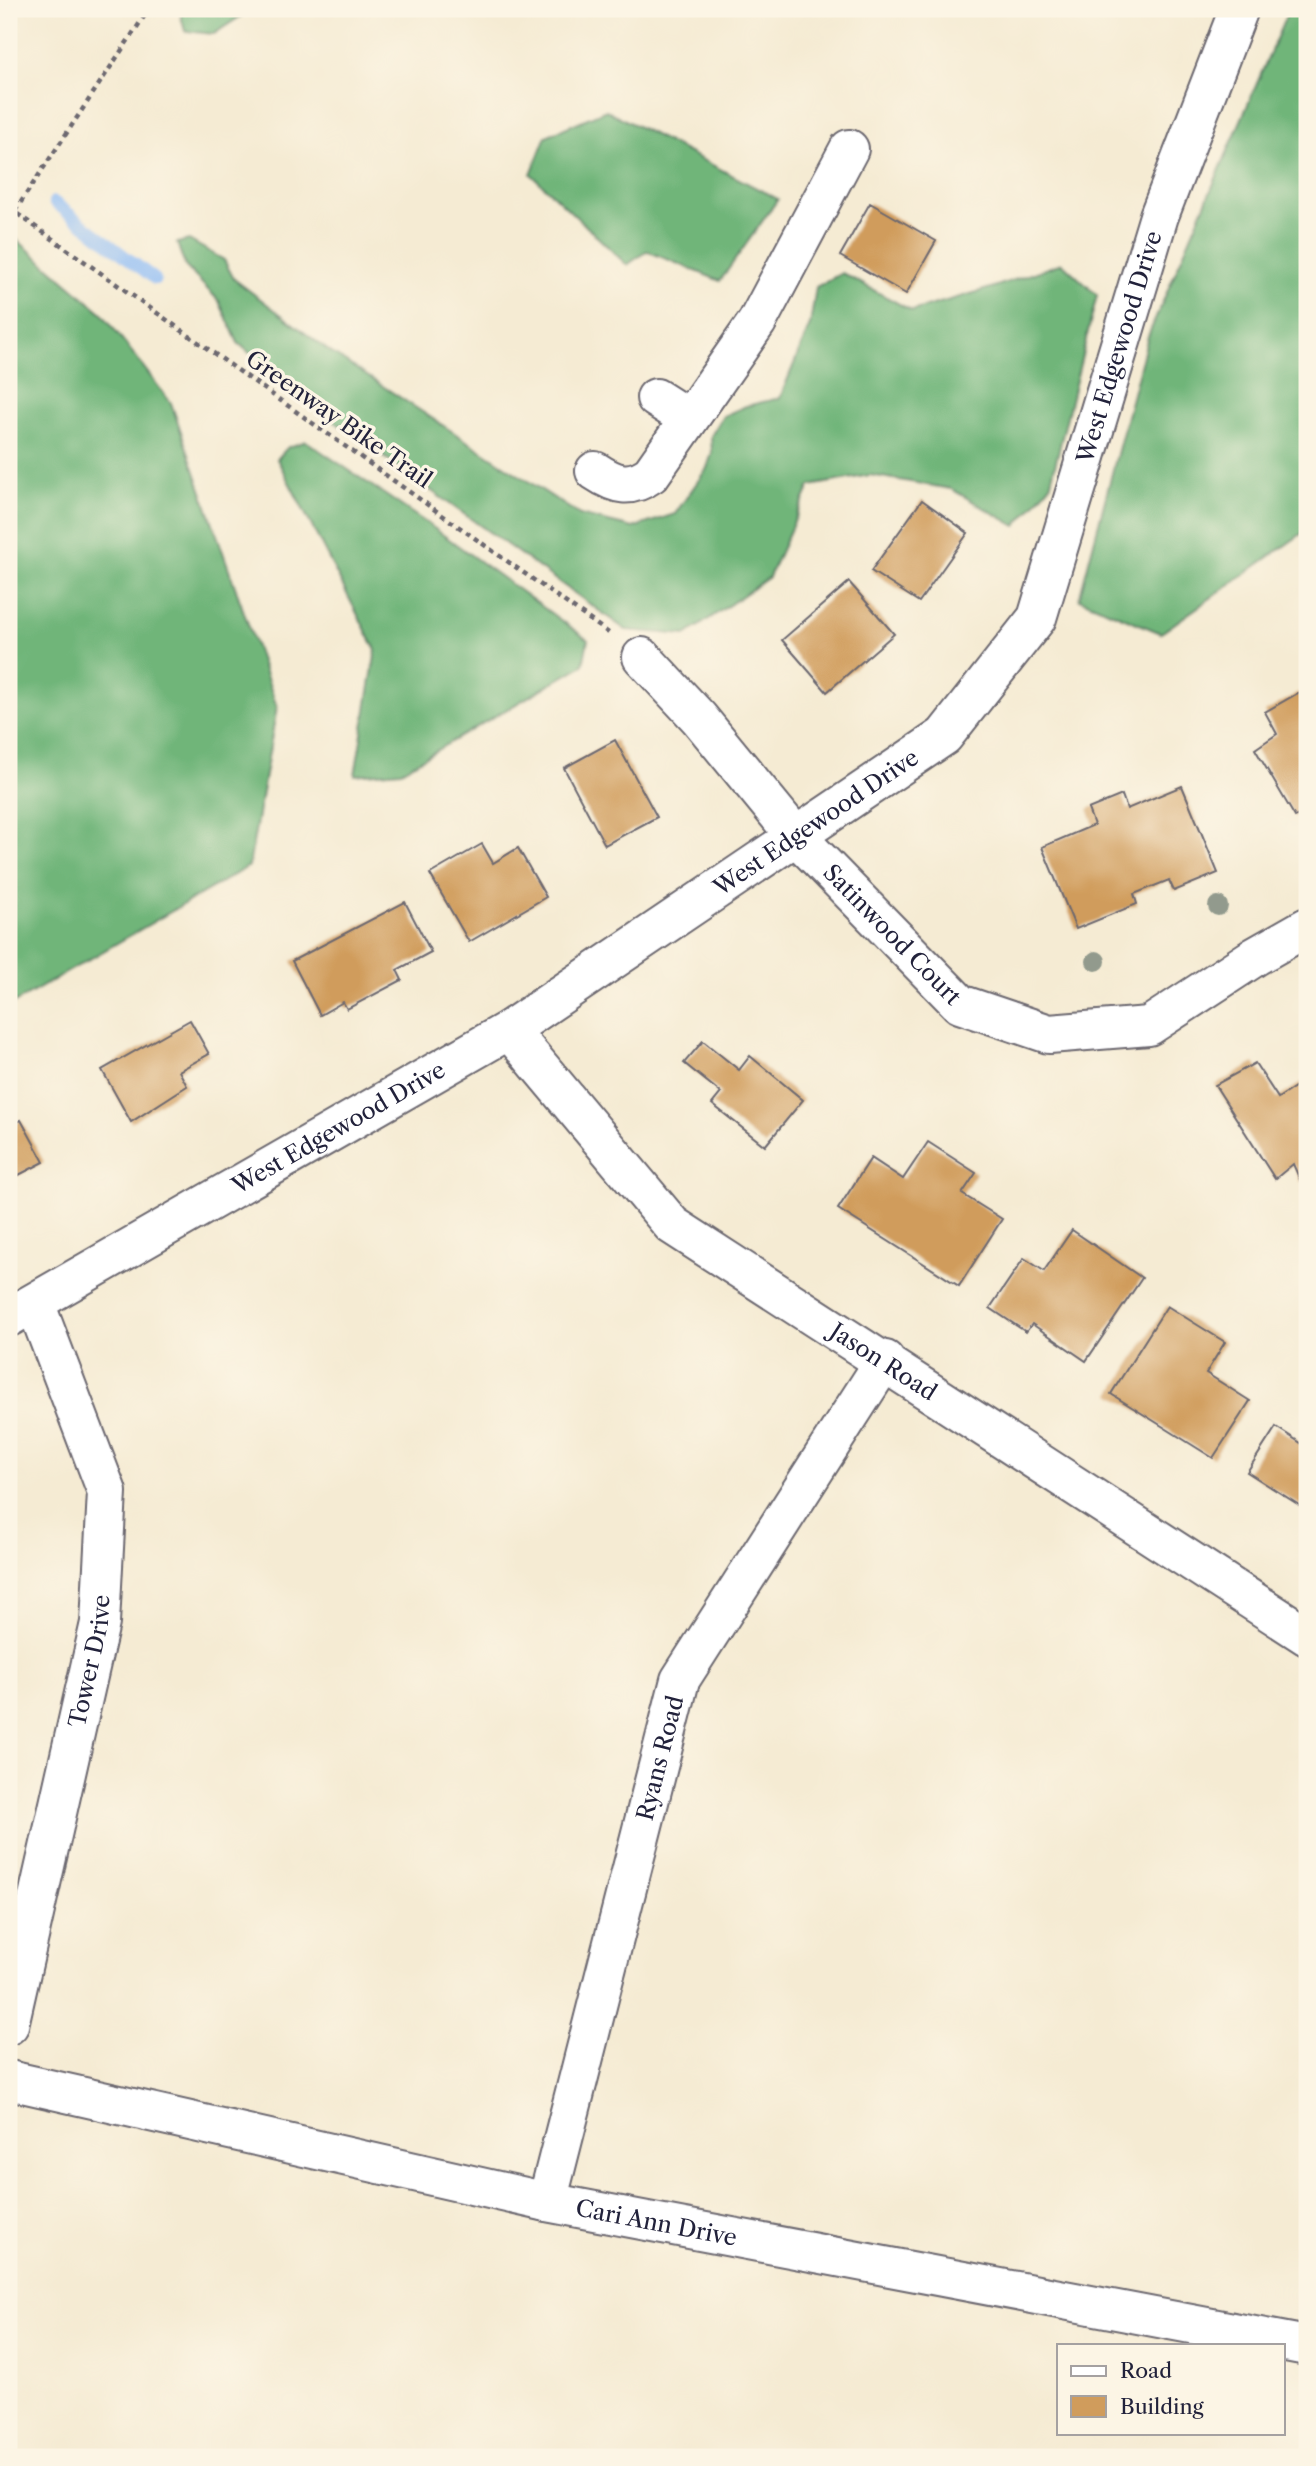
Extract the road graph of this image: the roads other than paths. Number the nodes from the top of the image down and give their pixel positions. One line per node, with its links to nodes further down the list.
1 (1239, 9): 7 (street, West Edgewood Drive)
2 (849, 149): 4 (street)
3 (656, 398): 4 (street)
4 (689, 419): 5 (street)
5 (595, 471)
6 (642, 657): 7 (street, Satinwood Court)
7 (794, 834): 8 (street, Satinwood Court); 9 (street, West Edgewood Drive)
8 (1307, 928)
9 (509, 1030): 10 (street, West Edgewood Drive); 11 (street, Jason Road)
10 (22, 1310): 13 (street, Tower Drive)
11 (885, 1360): 12 (street, Jason Road); 15 (street, Ryans Road)
12 (1307, 1636)
13 (9, 2025)
14 (9, 2080): 15 (street, Cari Ann Drive)
15 (547, 2202): 16 (street, Cari Ann Drive)
16 (1307, 2346)

